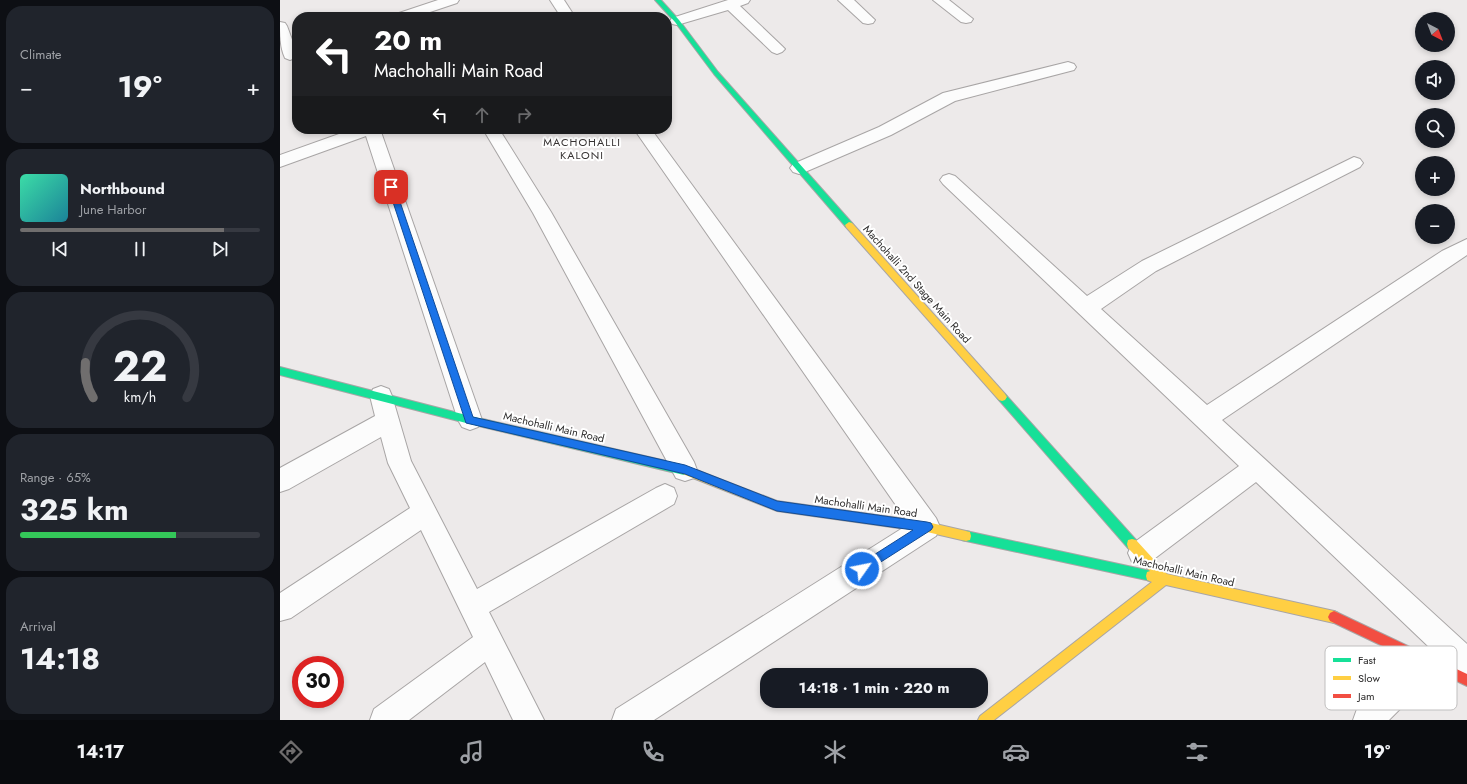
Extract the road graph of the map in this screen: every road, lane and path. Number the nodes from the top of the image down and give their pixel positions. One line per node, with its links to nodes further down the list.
1 (452, 0): 7 (street)
2 (557, 0): 8 (street)
3 (845, 0): 12 (street)
4 (661, 1): 9 (street, Machohalli 2nd Stage Main Road)
5 (946, 1): 11 (street)
6 (736, 2): 13 (street); 15 (street)
7 (417, 9)
8 (565, 12)
9 (670, 12)
10 (672, 15): 13 (street, Machohalli 2nd Stage Main Road)
11 (966, 19)
12 (868, 20)
13 (677, 21): 24 (street, Machohalli 2nd Stage Main Road)
14 (280, 26): 16 (street)
15 (777, 49)
16 (289, 55)
17 (1068, 67): 24 (street)
18 (357, 134): 22 (street)
19 (373, 134): 31 (street)
20 (494, 134): 34 (street)
21 (646, 134): 38 (street)
22 (280, 161)
23 (1354, 163): 27 (street)
24 (799, 168): 39 (street, Machohalli 2nd Stage Main Road)
25 (949, 180): 27 (street)
26 (1467, 246): 30 (street)
27 (1086, 308): 30 (street)
28 (280, 371): 29 (street, Machohalli Main Road)
29 (381, 396): 31 (street, Machohalli Main Road); 32 (street)
30 (1205, 419): 33 (street)
31 (470, 420): 34 (street, Machohalli Main Road)
32 (388, 421): 35 (street); 37 (street)
33 (1257, 467): 39 (street); 45 (street)
34 (685, 470): 38 (street, Machohalli Main Road)
35 (280, 481)
36 (664, 496): 42 (street)
37 (425, 513): 41 (street); 42 (street)
38 (927, 527): 40 (street, Machohalli Main Road); 51 (street)
39 (1141, 553): 40 (street, Machohalli 2nd Stage Main Road)
40 (1164, 578): 44 (street, Machohalli Main Road); 52 (street)
41 (281, 608)
42 (472, 608): 43 (street)
43 (489, 642): 49 (street); 50 (street)
44 (1396, 646)
45 (1447, 646)
46 (1457, 655): 47 (street)
47 (1465, 663)
48 (1378, 710): 53 (street)
49 (385, 720)
50 (529, 720)
51 (627, 720)
52 (984, 720)
53 (1368, 720)

